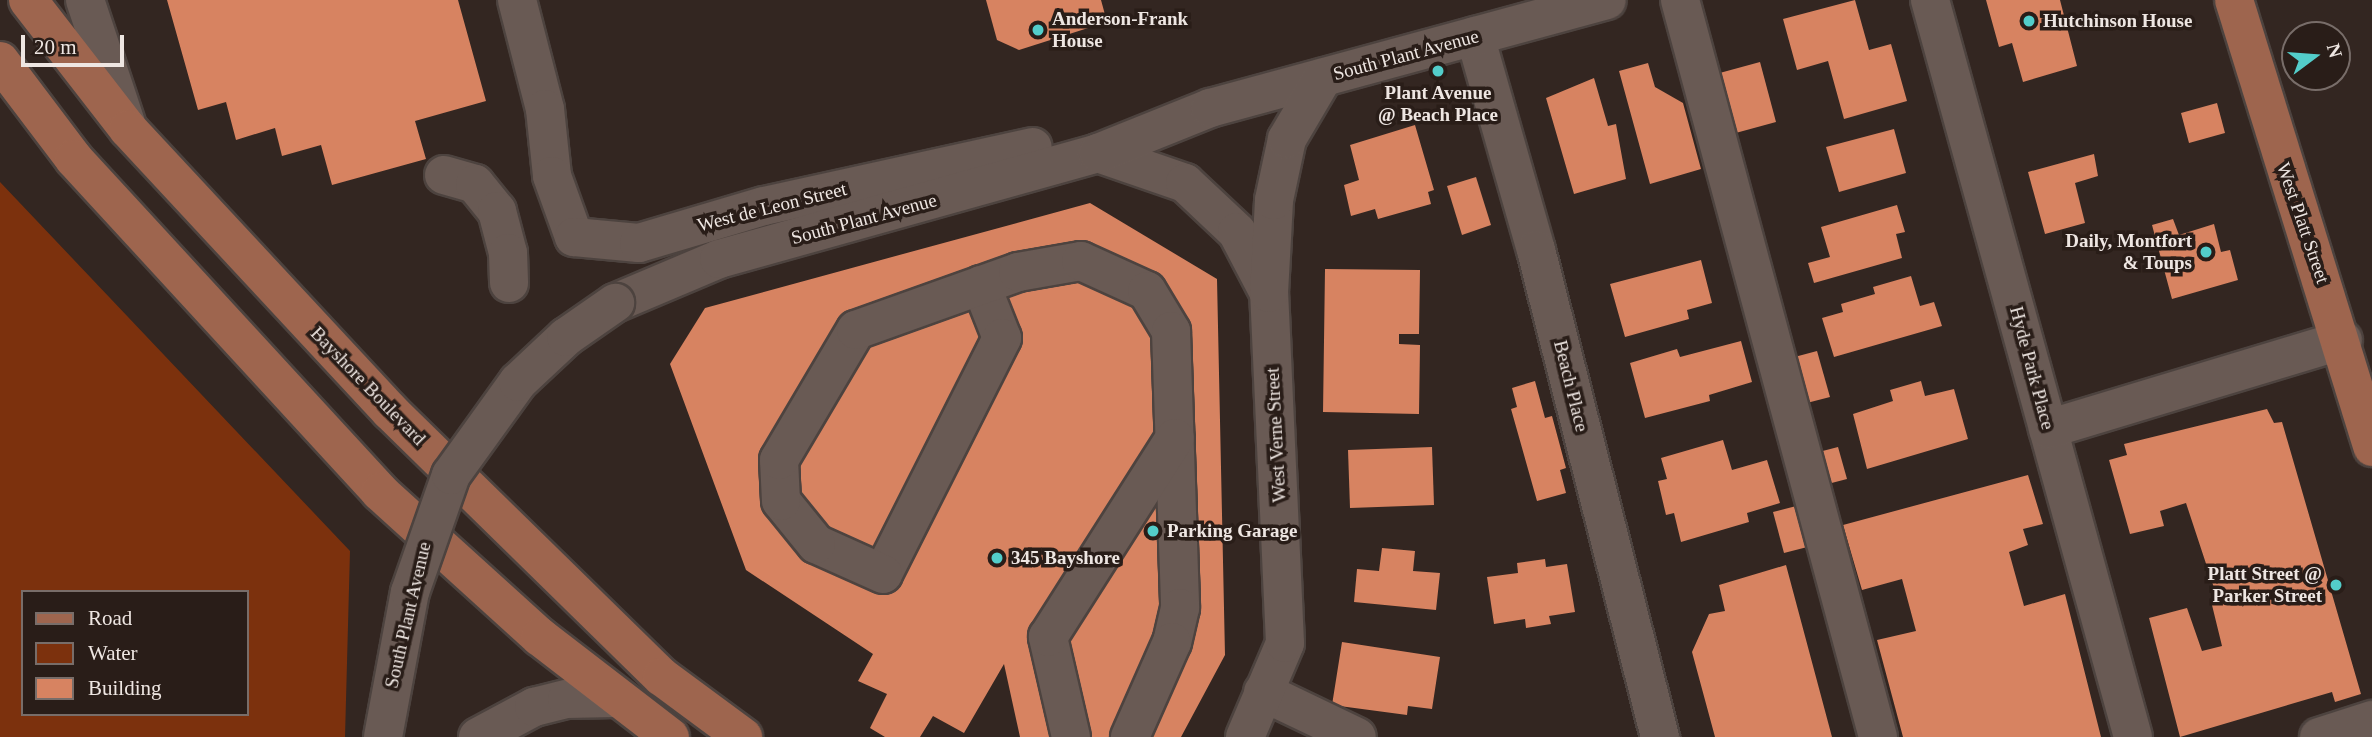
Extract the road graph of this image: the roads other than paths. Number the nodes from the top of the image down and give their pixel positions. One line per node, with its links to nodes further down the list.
1 (29, 0): 12 (main road, Bayshore Boulevard)
2 (85, 0): 12 (street)
3 (517, 0): 11 (street, West de Leon Street)
4 (1607, 0): 8 (street, South Plant Avenue)
5 (1680, 0): 34 (street)
6 (1930, 0): 19 (street, Hyde Park Place)
7 (2234, 0): 18 (main road, West Platt Street)
8 (1475, 36): 10 (street, South Plant Avenue); 33 (street, Beach Place)
9 (0, 61): 23 (main road)
10 (1323, 78): 11 (street, South Plant Avenue); 17 (street, West Verne Street)
11 (1210, 108): 13 (street, South Plant Avenue)
12 (128, 129): 28 (main road, Bayshore Boulevard)
13 (1098, 153): 17 (street, West Verne Street); 25 (street, South Plant Avenue, bridge)
14 (444, 175): 15 (street)
15 (509, 283)
16 (981, 285): 16 (street); 20 (street)
17 (1269, 293): 22 (street, West Verne Street)
18 (2343, 340): 19 (street); 21 (main road, West Platt Street)
19 (2048, 429): 35 (street, Hyde Park Place)
20 (1175, 438): 29 (street); 30 (street)
21 (2372, 447)
22 (1263, 692): 31 (street, West Verne Street); 32 (street)
23 (616, 698): 26 (street); 27 (main road)
24 (2372, 720): 36 (street)
25 (383, 737)
26 (478, 737)
27 (670, 737)
28 (743, 737)
29 (1071, 737)
30 (1130, 737)
31 (1245, 737)
32 (1357, 737)
33 (1660, 737)
34 (1878, 737)
35 (2133, 737)
36 (2319, 737)

